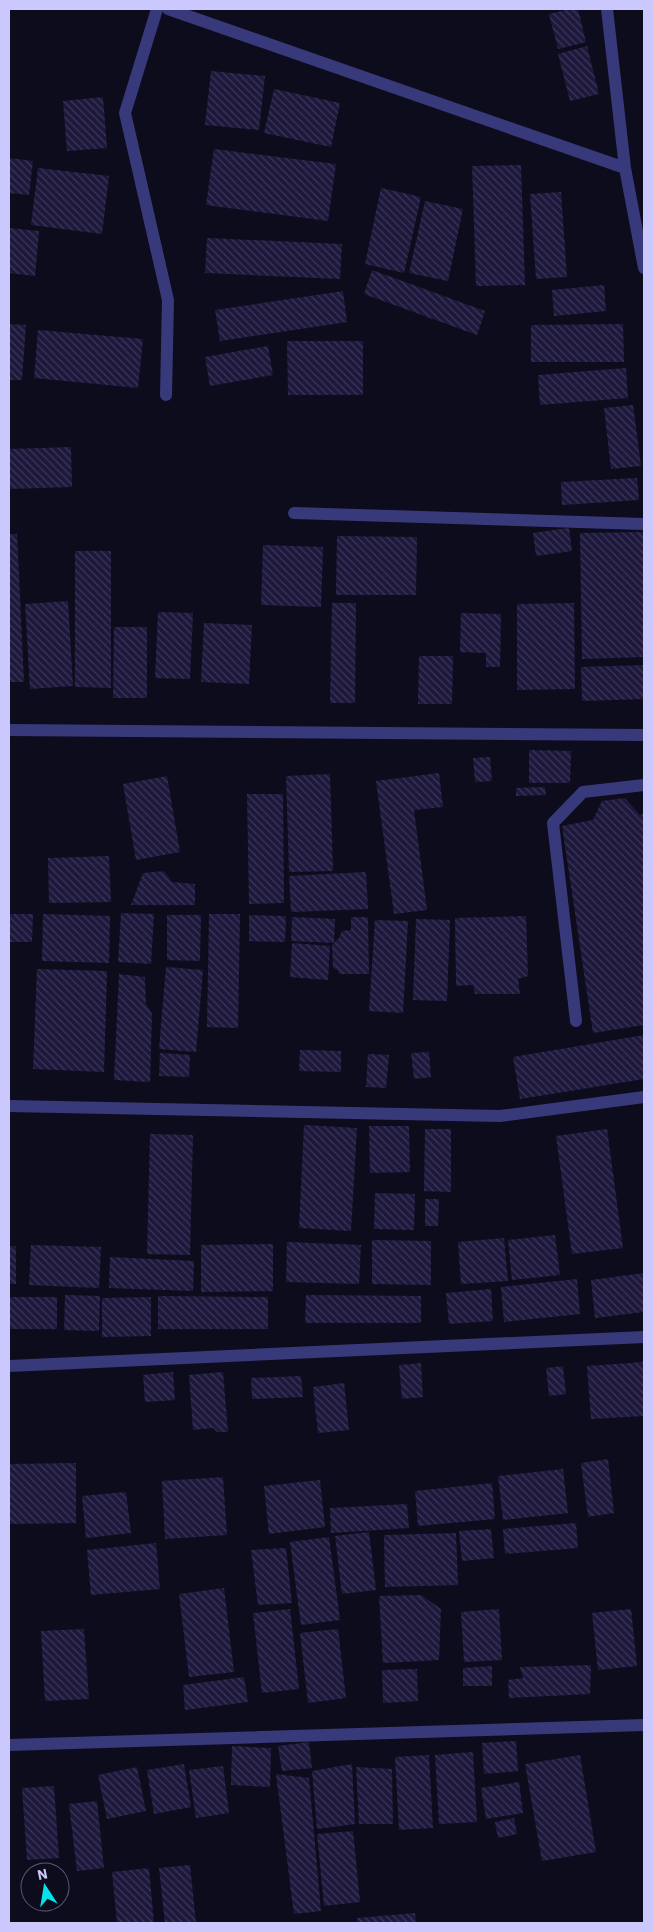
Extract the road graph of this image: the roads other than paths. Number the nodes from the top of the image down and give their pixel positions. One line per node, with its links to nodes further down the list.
1 (157, 9): 6 (street)
2 (168, 9): 4 (street)
3 (607, 9): 4 (street)
4 (625, 168): 5 (street)
5 (644, 268)
6 (166, 396)
7 (294, 513): 8 (street)
8 (644, 524)
9 (9, 730): 10 (street)
10 (644, 735)
11 (644, 785): 12 (street)
12 (576, 1021)
13 (644, 1096): 14 (street)
14 (9, 1106)
15 (644, 1337): 16 (street)
16 (9, 1366)
17 (644, 1725): 18 (street)
18 (9, 1745)

